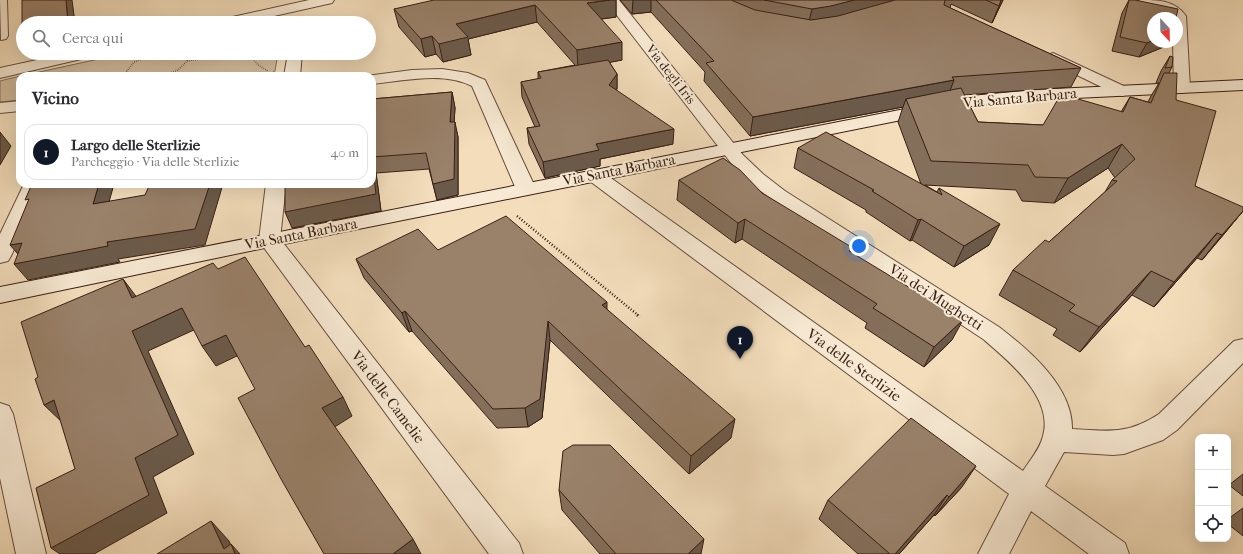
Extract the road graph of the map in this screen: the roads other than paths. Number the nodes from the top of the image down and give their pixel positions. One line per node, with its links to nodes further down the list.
1 (0, 0): 5 (street)
2 (327, 0): 6 (street)
3 (612, 0): 20 (street, Via degli Iris)
4 (1146, 0): 16 (street)
5 (0, 3): 8 (street)
6 (299, 8): 7 (street)
7 (259, 16)
8 (1, 36)
9 (1043, 54): 17 (street)
10 (58, 60): 13 (street)
11 (294, 60): 12 (street)
12 (293, 72)
13 (0, 73)
14 (376, 79): 24 (street)
15 (1243, 85): 16 (street, Via Santa Barbara)
16 (1182, 88): 17 (street, Via Santa Barbara)
17 (1122, 91): 20 (street, Via Santa Barbara)
18 (16, 106): 19 (street)
19 (0, 108)
20 (729, 148): 21 (street, Via Santa Barbara); 30 (street, Via dei Mughetti)
21 (594, 175): 24 (street, Via Santa Barbara); 31 (street, Via delle Sterlizie)
22 (32, 188): 26 (street)
23 (275, 188): 25 (street)
24 (526, 189): 25 (street, Via Santa Barbara)
25 (268, 240): 27 (street, Via Santa Barbara); 33 (street, Via delle Camelie)
26 (0, 256)
27 (0, 295)
28 (1243, 348): 30 (street)
29 (0, 414): 32 (street)
30 (1056, 440): 31 (street, Via dei Mughetti)
31 (1026, 490): 34 (street, Via dei Mughetti); 35 (street, Via delle Sterlizie)
32 (31, 554)
33 (508, 554)
34 (993, 554)
35 (1114, 554)

